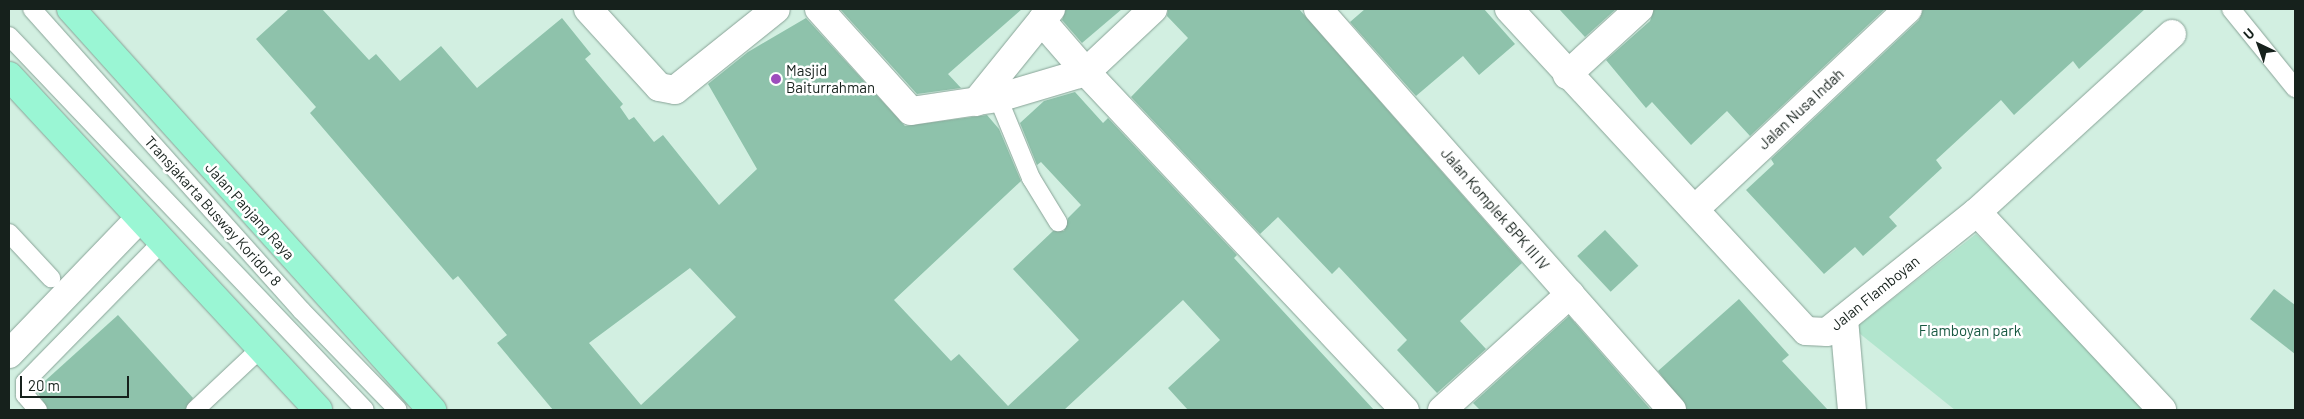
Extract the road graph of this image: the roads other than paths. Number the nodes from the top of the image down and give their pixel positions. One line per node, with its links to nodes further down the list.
1 (32, 9): 35 (lane, Transjakarta Busway Koridor 8)
2 (71, 9): 36 (main road, Jalan Panjang Raya)
3 (588, 9): 4 (street)
4 (776, 9)
5 (819, 9): 19 (street)
6 (1153, 9): 15 (street)
7 (1318, 9): 27 (street, Jalan Komplek BPK III IV)
8 (1509, 9): 16 (street, Jalan Flamboyan)
9 (1639, 9): 16 (street)
10 (1908, 9): 20 (street, Jalan Nusa Indah)
11 (2231, 9): 18 (lane)
12 (1047, 14): 15 (street); 19 (street)
13 (2172, 34): 21 (street, Jalan Flamboyan)
14 (9, 36): 34 (lane, Transjakarta Busway Koridor 8)
15 (1086, 72): 19 (street); 37 (street)
16 (1567, 75): 20 (street, Jalan Flamboyan)
17 (9, 76): 22 (main road)
18 (2295, 88)
19 (987, 100): 23 (lane)
20 (1695, 209): 28 (street, Jalan Flamboyan)
21 (1976, 212): 28 (street, Jalan Flamboyan); 41 (street)
22 (138, 220): 25 (main road); 30 (street)
23 (1058, 222)
24 (9, 233): 26 (lane)
25 (160, 244): 29 (main road); 31 (lane)
26 (51, 278)
27 (1570, 294): 38 (street); 39 (street, Jalan Komplek BPK III IV)
28 (1844, 318): 40 (street)
29 (260, 349): 32 (lane); 33 (main road)
30 (9, 354)
31 (38, 410)
32 (195, 410)
33 (318, 410)
34 (365, 410)
35 (398, 410)
36 (432, 410)
37 (1405, 410)
38 (1442, 410)
39 (1672, 410)
40 (1852, 410)
41 (2162, 410)

